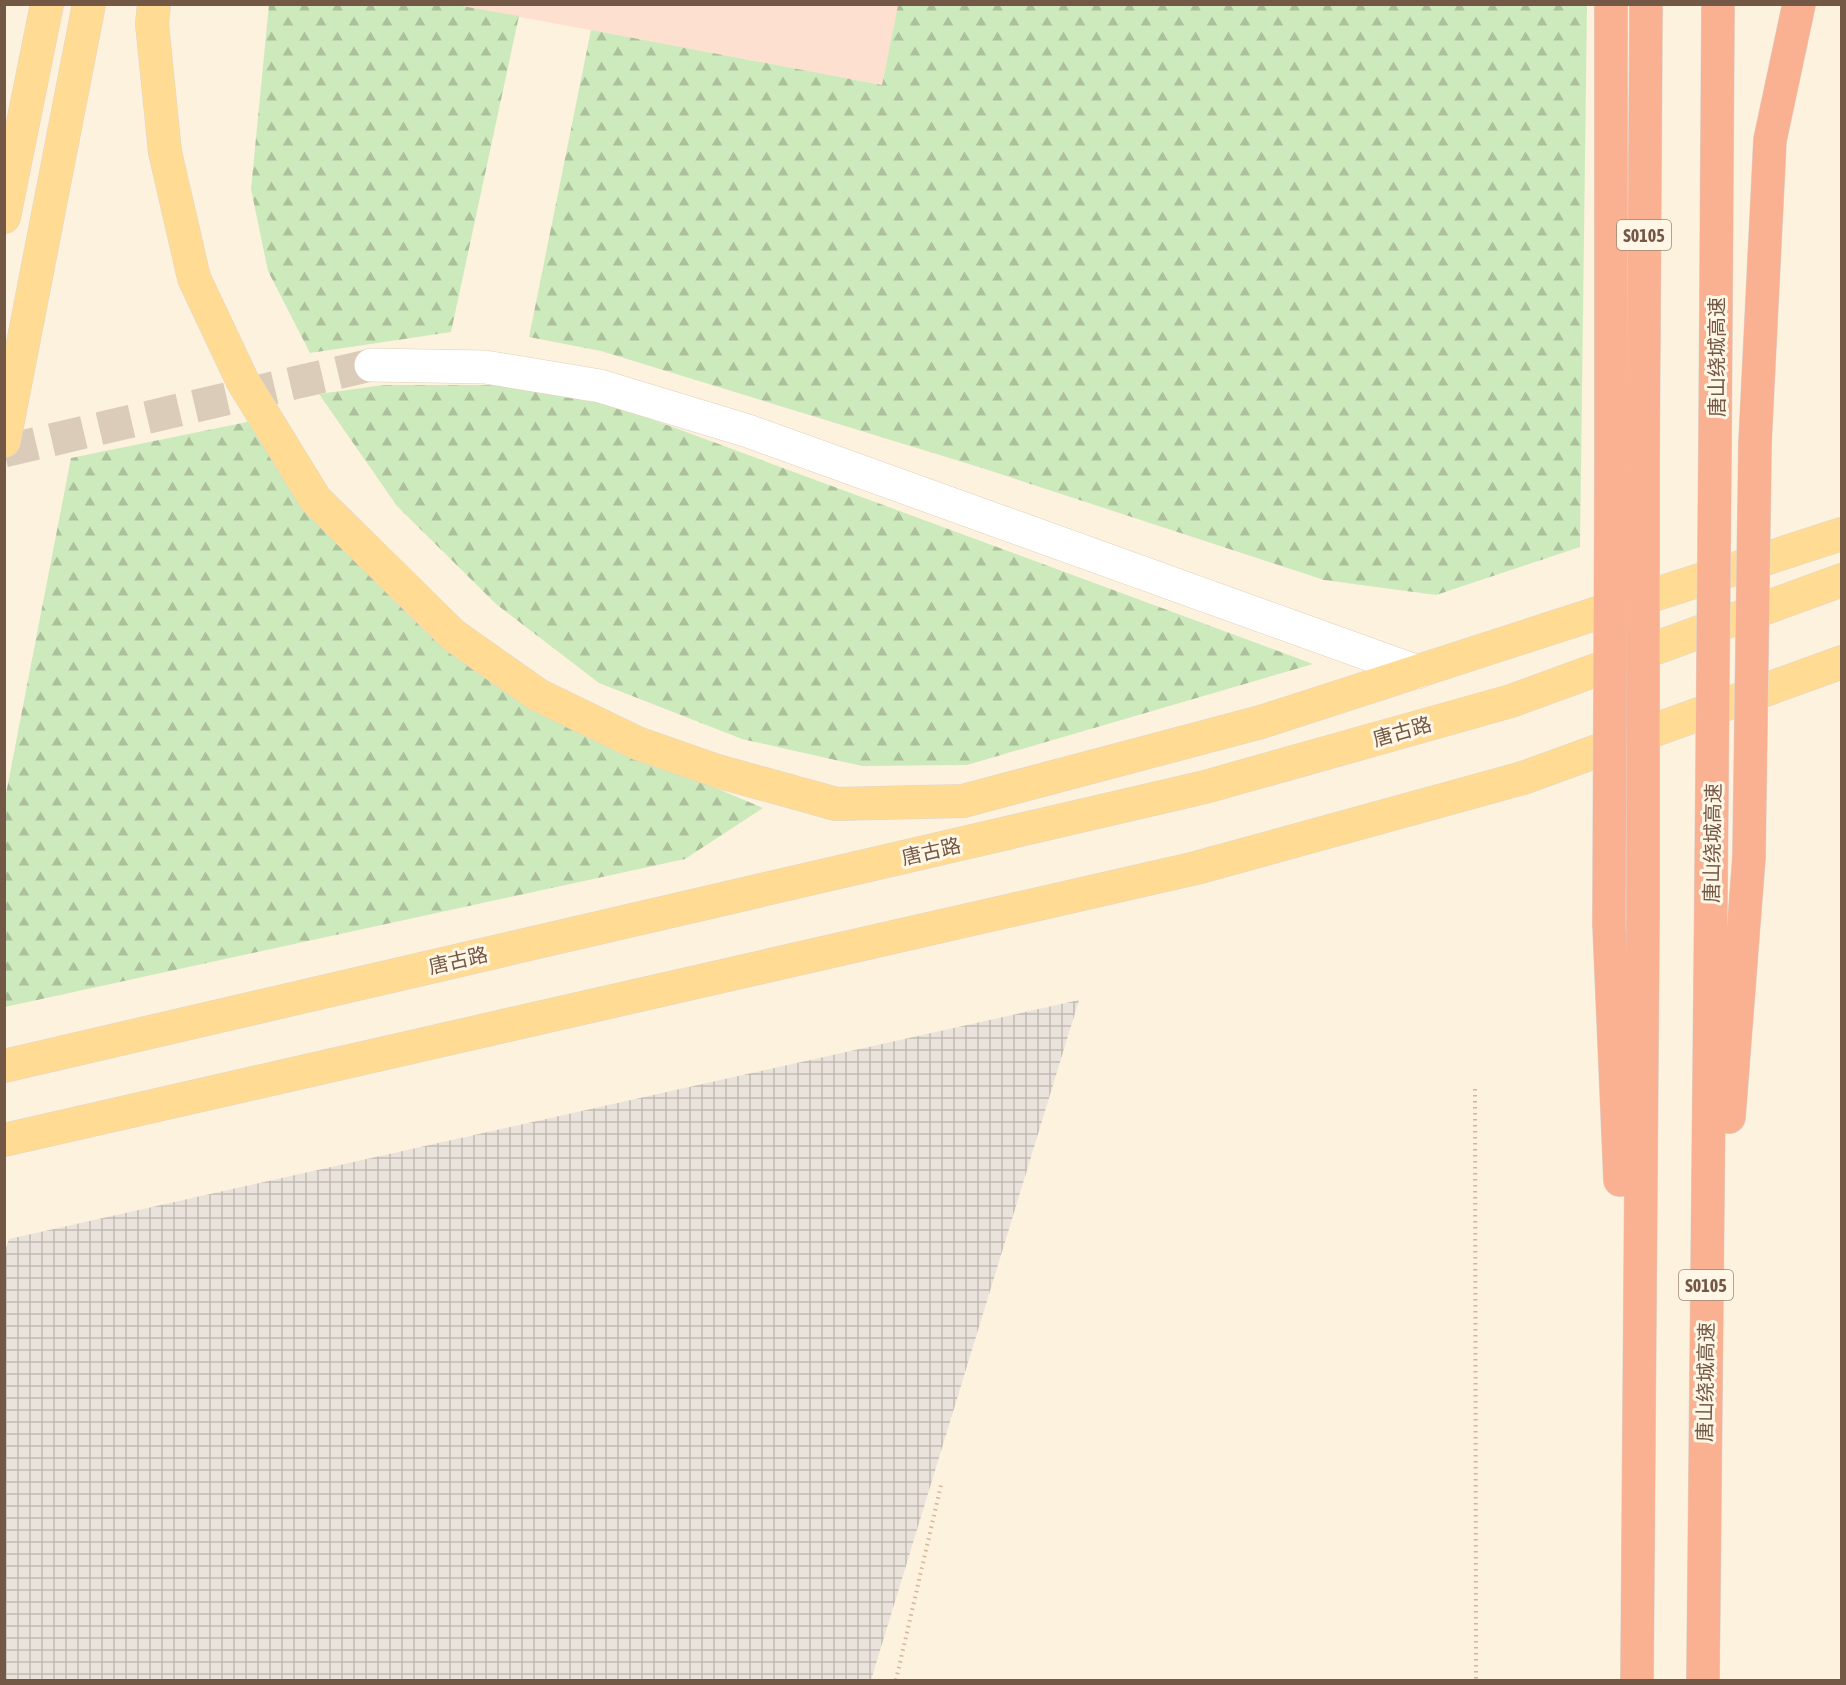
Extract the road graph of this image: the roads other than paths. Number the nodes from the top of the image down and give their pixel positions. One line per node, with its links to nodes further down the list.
1 (47, 4): 8 (main road)
2 (89, 4): 10 (main road)
3 (154, 4): 14 (main road)
4 (1611, 4): 18 (highway, bridge)
5 (1646, 4): 18 (highway, S0105, bridge)
6 (1718, 4): 17 (highway, 唐山绕城高速 / S0105, bridge)
7 (1799, 4): 17 (highway, bridge)
8 (4, 217)
9 (371, 365): 14 (street)
10 (4, 441)
11 (1842, 534): 14 (main road)
12 (1842, 580): 15 (main road, 唐古路)
13 (1842, 662): 16 (main road)
14 (1418, 672)
15 (4, 1066)
16 (4, 1140)
17 (1704, 1421): 20 (highway, 唐山绕城高速 / S0105)
18 (1638, 1597): 19 (highway, S0105)
19 (1638, 1680)
20 (1703, 1680)

